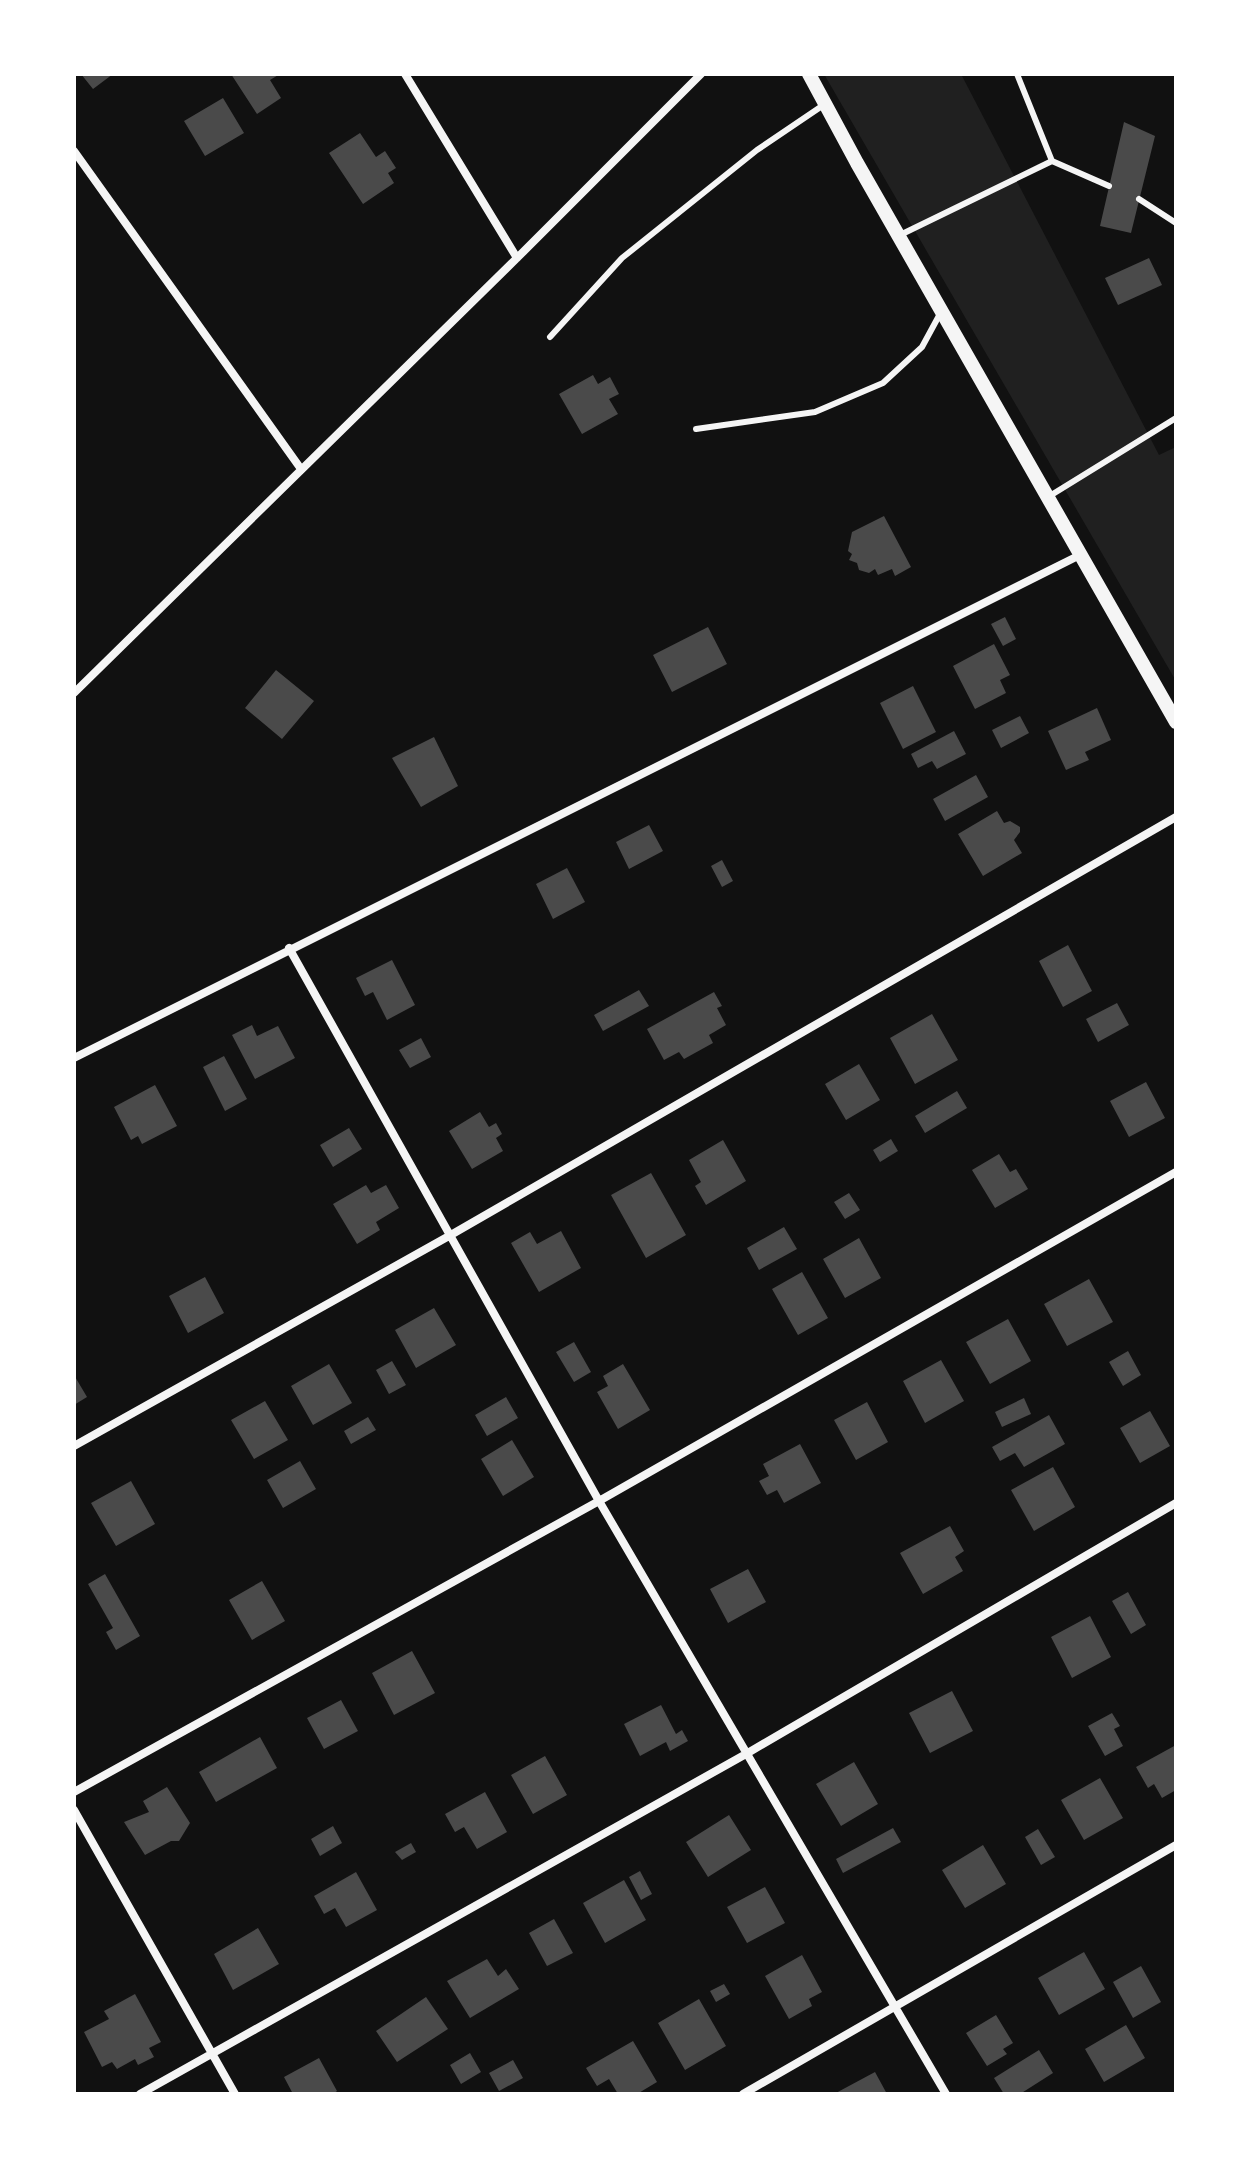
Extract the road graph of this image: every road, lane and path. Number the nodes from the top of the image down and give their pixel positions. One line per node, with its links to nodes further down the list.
1 (405, 74): 12 (street)
2 (701, 74): 12 (street)
3 (809, 74): 5 (street)
4 (1017, 74): 7 (lane)
5 (825, 104): 11 (street); 14 (lane)
6 (74, 151): 17 (street)
7 (1052, 161): 8 (lane); 11 (lane)
8 (1109, 186)
9 (1139, 199): 10 (lane)
10 (1176, 223)
11 (900, 236): 13 (street)
12 (517, 258): 17 (street)
13 (942, 309): 16 (lane); 18 (street)
14 (550, 337)
15 (1176, 418): 18 (lane)
16 (696, 429)
17 (301, 469): 20 (street)
18 (1048, 497): 19 (street)
19 (1080, 555): 21 (street); 23 (street)
20 (74, 693)
21 (1176, 722)
22 (1176, 817): 26 (street)
23 (289, 948): 24 (street); 26 (street)
24 (74, 1058)
25 (1176, 1172): 28 (street)
26 (449, 1236): 27 (street); 28 (street)
27 (74, 1446)
28 (599, 1501): 30 (street); 31 (street)
29 (1176, 1503): 30 (street)
30 (746, 1754): 34 (street); 35 (street)
31 (74, 1792)
32 (74, 1810): 35 (street)
33 (1176, 1845): 34 (street)
34 (895, 2007): 38 (street); 39 (street)
35 (210, 2053): 36 (street); 37 (street)
36 (140, 2094)
37 (235, 2094)
38 (743, 2094)
39 (946, 2094)

